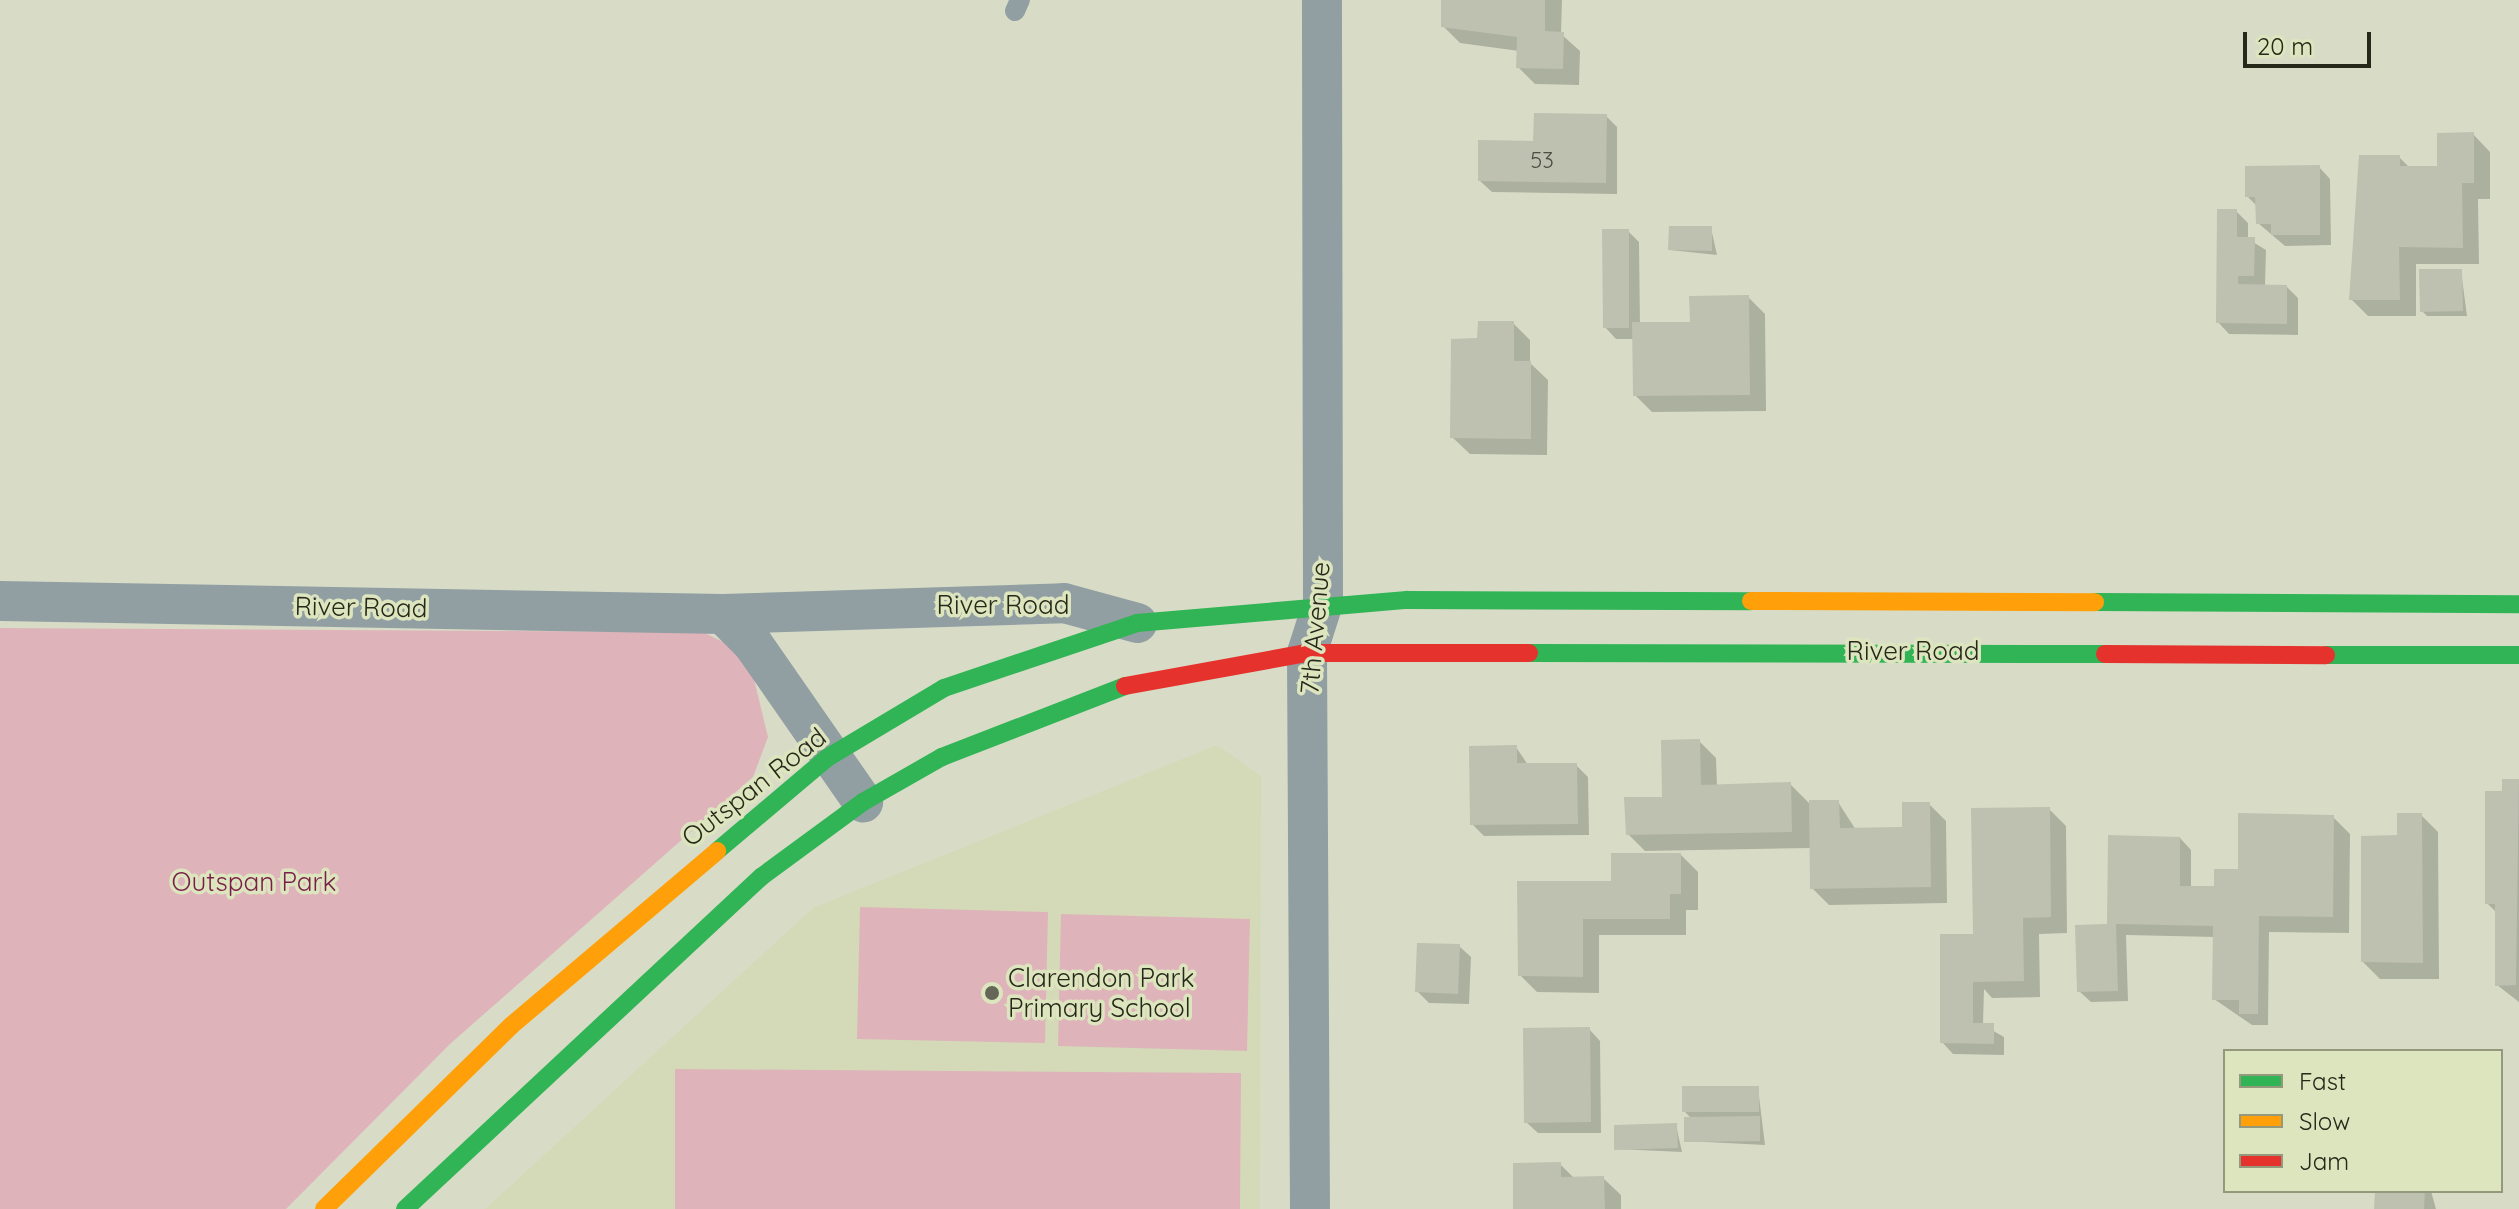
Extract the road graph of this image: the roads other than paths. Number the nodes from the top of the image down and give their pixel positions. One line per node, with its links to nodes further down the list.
1 (1322, 0): 4 (street, 7th Avenue)
2 (2066, 600): 4 (main road, River Road); 5 (main road, River Road); 8 (main road)
3 (0, 601): 6 (street, River Road)
4 (1323, 603): 7 (main road, Outspan Road); 9 (street, 7th Avenue)
5 (2519, 604)
6 (723, 614): 7 (street, River Road); 11 (street)
7 (1137, 623): 11 (main road, Outspan Road)
8 (2067, 651): 9 (main road, River Road); 10 (main road, River Road)
9 (1307, 653): 12 (main road); 15 (street, 7th Avenue)
10 (2519, 655)
11 (827, 758): 12 (street); 13 (main road, Outspan Road)
12 (863, 802): 14 (main road)
13 (324, 1209)
14 (405, 1209)
15 (1310, 1209)

